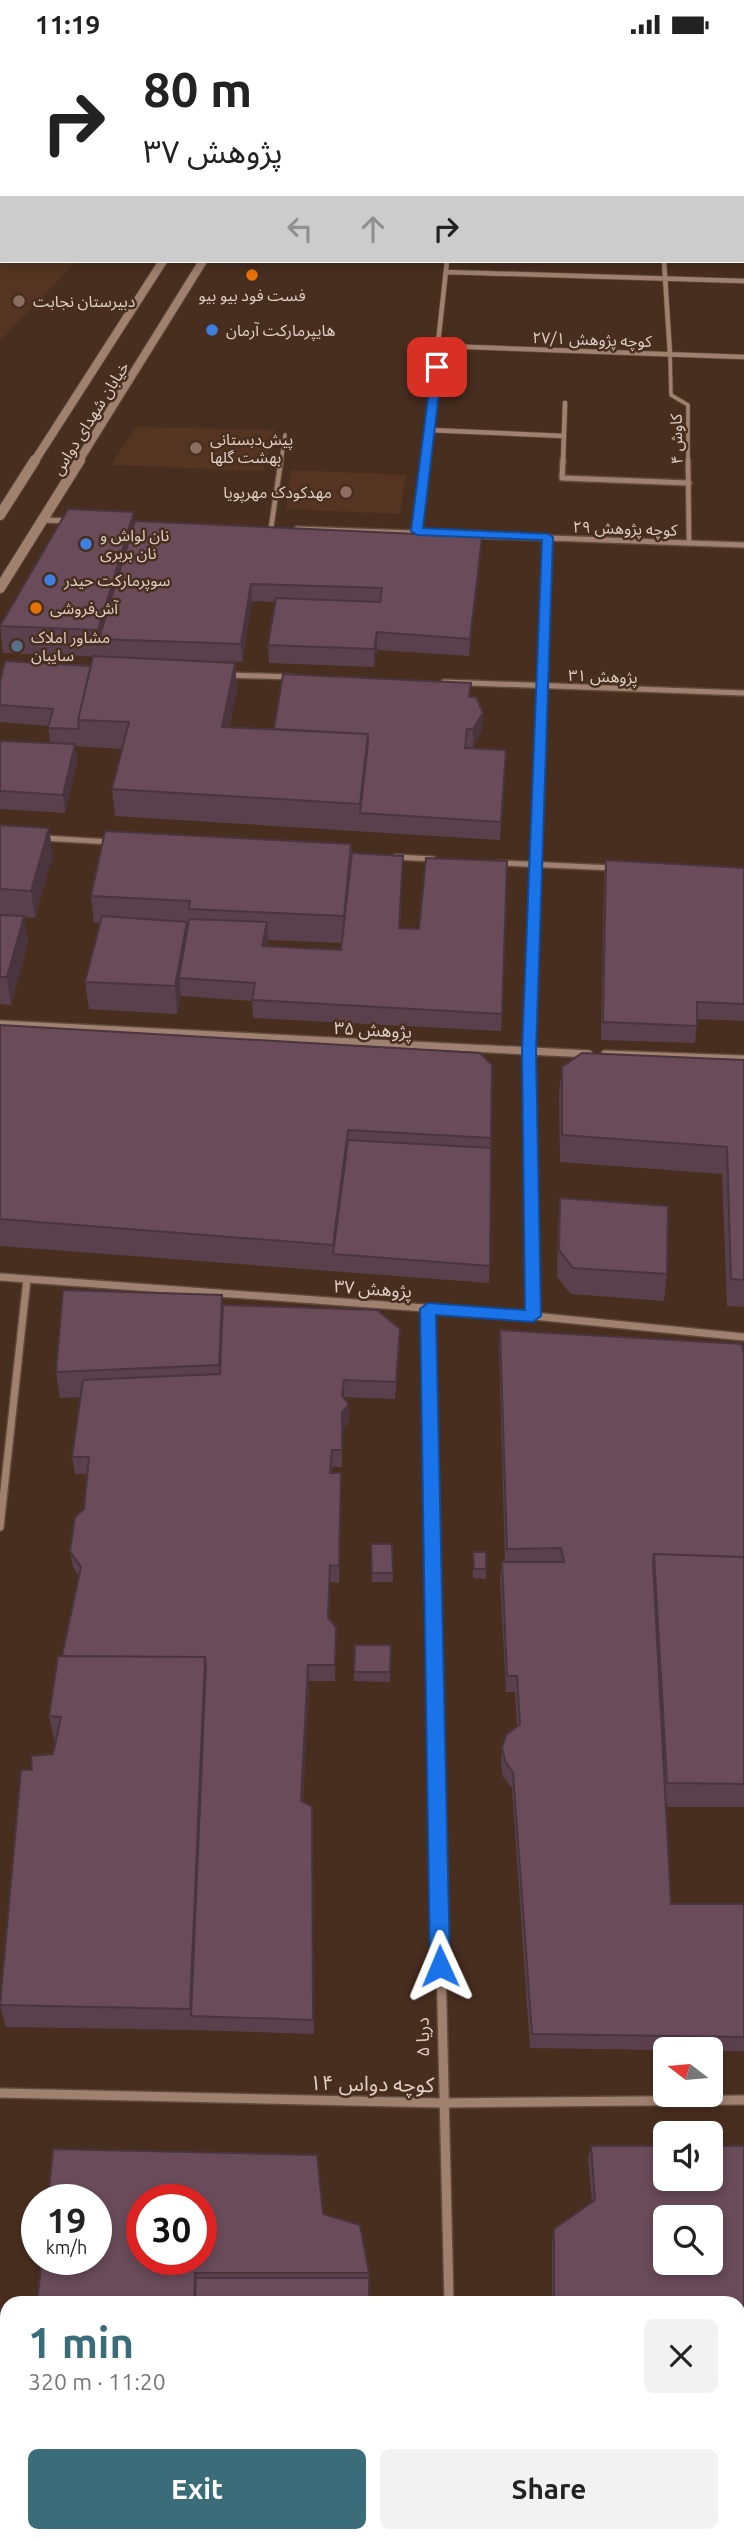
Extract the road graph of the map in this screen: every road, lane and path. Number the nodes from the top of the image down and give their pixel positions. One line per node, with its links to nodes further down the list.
1 (162, 263): 16 (street, خیابان شهدای دواس)
2 (202, 263): 17 (street, خیابان شهدای دواس)
3 (447, 263): 5 (street)
4 (664, 263): 6 (street, کاوش ۴)
5 (446, 272): 6 (street); 8 (street)
6 (665, 279): 7 (street); 9 (street, کاوش ۴)
7 (744, 281)
8 (440, 346): 9 (street, کوچه پژوهش ۲۷/۱); 12 (street)
9 (670, 354): 10 (street, کوچه پژوهش ۲۷/۱); 15 (lane, کاوش ۴)
10 (744, 357)
11 (565, 403): 14 (street)
12 (429, 430): 14 (street); 21 (street)
13 (285, 435): 20 (lane)
14 (564, 436): 15 (street)
15 (689, 483): 23 (lane, کاوش ۴)
16 (1, 513)
17 (44, 520): 18 (street); 25 (street, خیابان شهدای دواس)
18 (73, 522)
19 (258, 528): 20 (street, کوچه پژوهش ۲۹)
20 (271, 528): 21 (street, کوچه پژوهش ۲۹)
21 (417, 531): 22 (street, کوچه پژوهش ۲۹)
22 (548, 537): 23 (street, کوچه پژوهش ۲۹); 29 (street)
23 (689, 543): 24 (street, کوچه پژوهش ۲۹)
24 (744, 545)
25 (0, 588)
26 (222, 674): 27 (street)
27 (305, 677)
28 (430, 682): 29 (street, پژوهش ۳۱)
29 (541, 686): 30 (street, پژوهش ۳۱); 36 (street)
30 (744, 693)
31 (27, 837): 32 (street)
32 (124, 842)
33 (385, 857): 34 (street)
34 (440, 860)
35 (495, 863): 36 (street)
36 (537, 865): 37 (street); 39 (street)
37 (620, 868)
38 (0, 1024): 39 (street, پژوهش ۳۵)
39 (529, 1052): 40 (street, پژوهش ۳۵); 44 (street)
40 (744, 1059)
41 (0, 1277): 42 (street, پژوهش ۳۷)
42 (27, 1279): 43 (street, پژوهش ۳۷); 46 (street)
43 (428, 1309): 44 (street, پژوهش ۳۷); 49 (street, دریا ۵)
44 (533, 1316): 45 (street, پژوهش ۳۷)
45 (744, 1337)
46 (0, 1527)
47 (0, 2093): 49 (street, کوچه دواس ۱۴)
48 (744, 2100): 49 (street, کوچه دواس ۱۴)
49 (442, 2103): 50 (street, دریا ۵)
50 (449, 2296)

